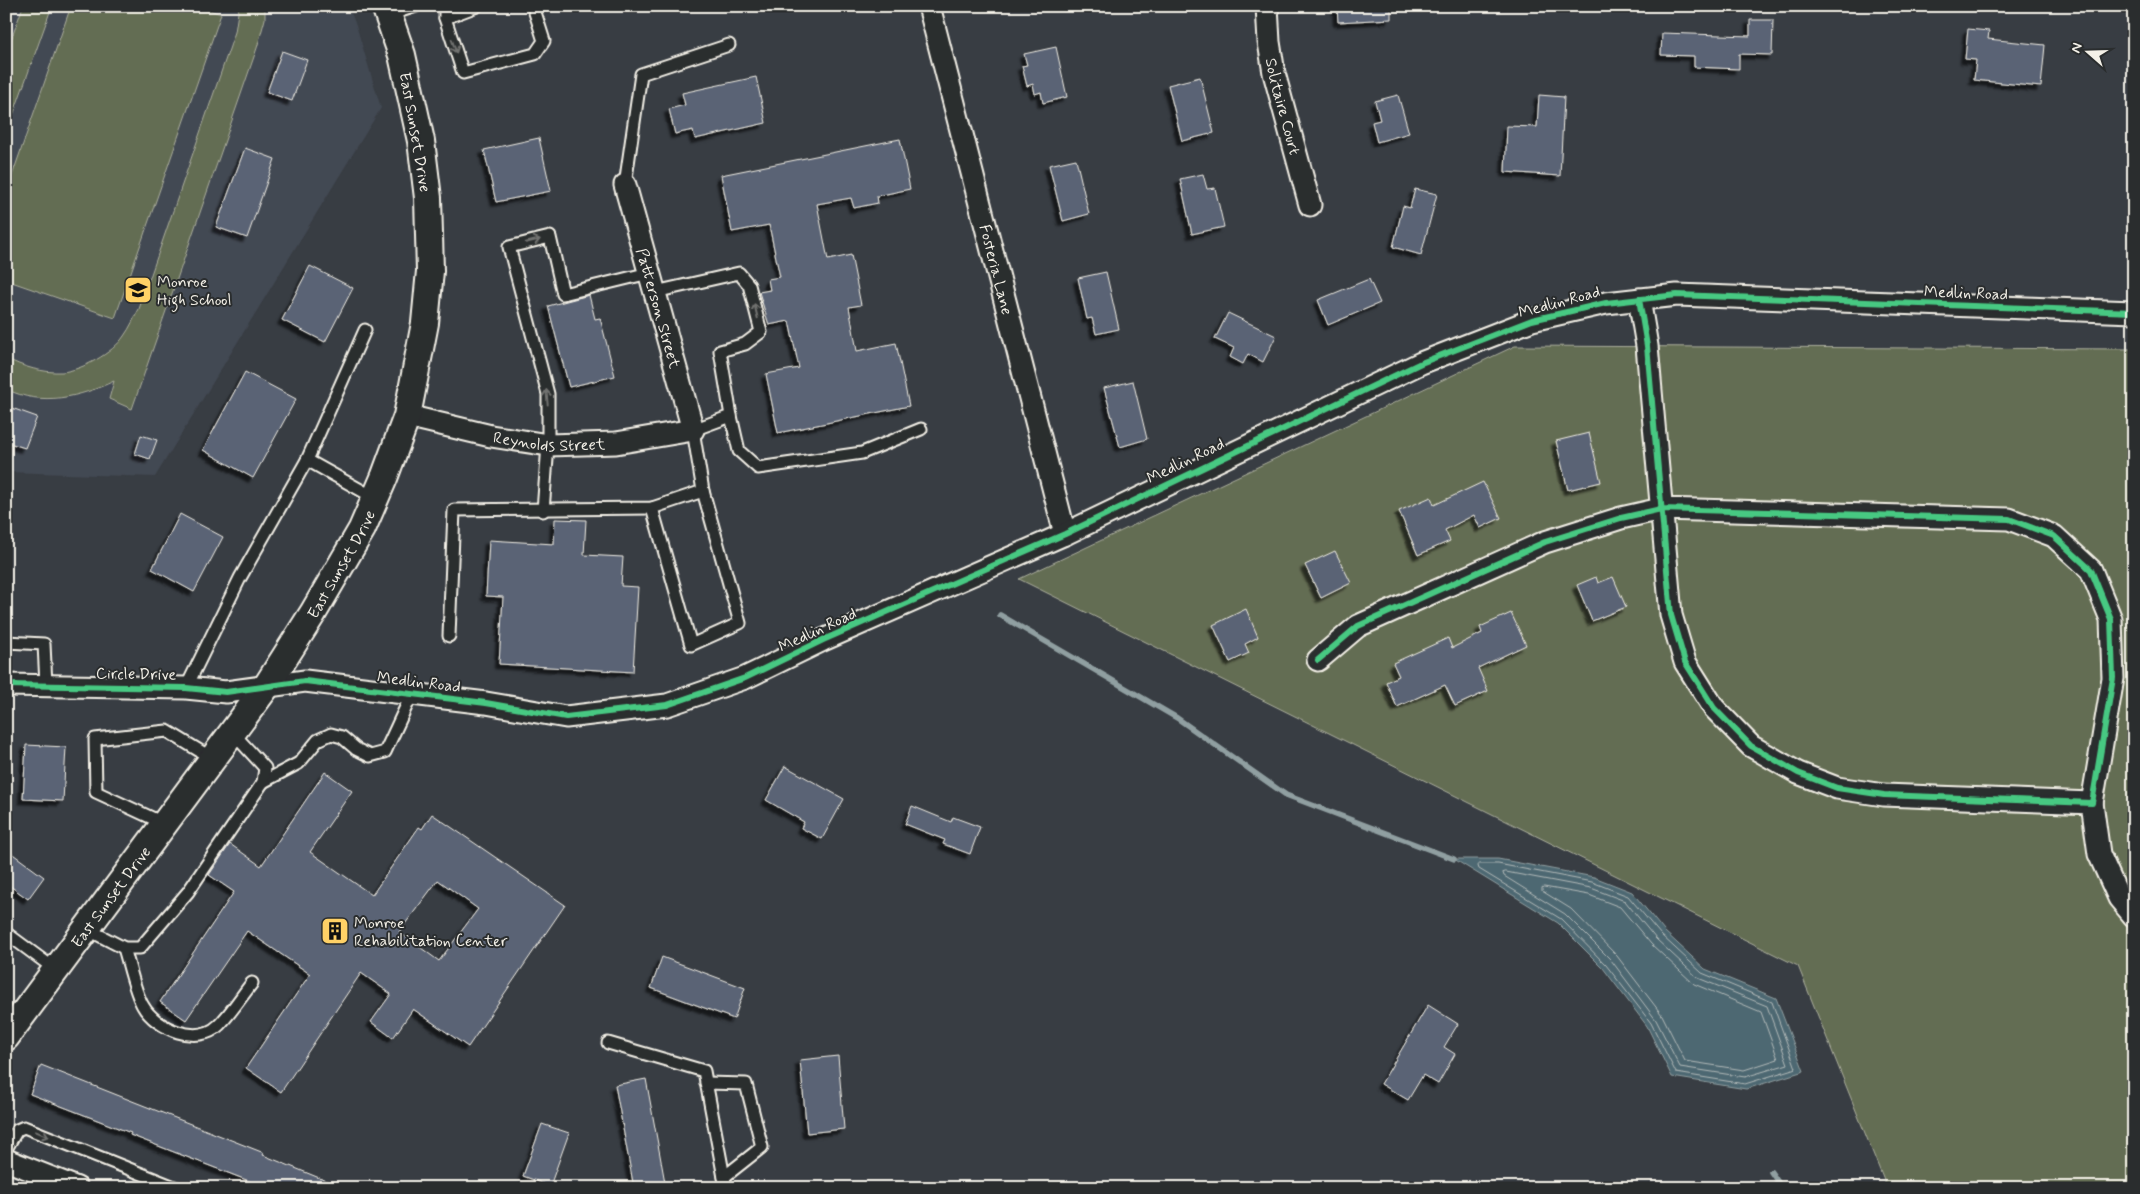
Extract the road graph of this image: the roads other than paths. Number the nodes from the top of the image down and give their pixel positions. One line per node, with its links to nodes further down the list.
1 (416, 6): 6 (lane)
2 (478, 6): 7 (lane)
3 (533, 6): 7 (lane, one-way to 3)
4 (929, 6): 26 (street, Fosteria Lane)
5 (1267, 6): 10 (street, Solitaire Court)
6 (386, 10): 15 (street, East Sunset Drive)
7 (445, 12)
8 (729, 45): 9 (lane)
9 (625, 185): 11 (street, Patterson Street)
10 (1310, 205)
11 (652, 282): 16 (lane, one-way to 11); 18 (street, Patterson Street); 19 (lane, one-way to 11)
12 (1639, 299): 13 (street, Medlin Road); 24 (street); 26 (street, Medlin Road)
13 (2134, 312)
14 (365, 330): 20 (lane)
15 (408, 416): 19 (street, Reynolds Street); 22 (street, East Sunset Drive)
16 (731, 416): 17 (lane); 18 (lane)
17 (921, 429)
18 (693, 430): 19 (street, Reynolds Street); 21 (lane)
19 (548, 445): 25 (lane)
20 (307, 460): 22 (lane); 33 (lane)
21 (703, 491): 23 (lane); 23 (lane)
22 (375, 498): 32 (street, East Sunset Drive)
23 (652, 508): 25 (lane)
24 (1661, 509): 29 (street); 38 (street); 38 (street)
25 (544, 511): 27 (lane)
26 (1065, 534): 34 (street, Medlin Road)
27 (449, 636)
28 (6, 642): 31 (lane)
29 (1318, 660)
30 (6, 685): 31 (street, Circle Drive)
31 (46, 685): 33 (street, Circle Drive)
32 (266, 687): 33 (street, Circle Drive); 34 (street, Medlin Road); 35 (street, East Sunset Drive)
33 (186, 688)
34 (412, 694): 37 (lane)
35 (232, 732): 36 (street, East Sunset Drive); 37 (lane)
36 (213, 759): 39 (street, East Sunset Drive); 39 (lane)
37 (263, 782): 43 (lane)
38 (2092, 803): 40 (street)
39 (165, 824): 41 (street, East Sunset Drive)
40 (2134, 916)
41 (87, 929): 43 (lane); 44 (street, East Sunset Drive)
42 (6, 933): 44 (lane)
43 (124, 948): 45 (lane)
44 (56, 970): 46 (street, East Sunset Drive)
45 (252, 983)
46 (6, 1037)
47 (608, 1043): 48 (lane)
48 (706, 1083): 51 (lane); 51 (lane)
49 (6, 1149): 53 (lane, one-way to 53)
50 (6, 1160): 52 (street)
51 (725, 1182)
52 (77, 1188)
53 (177, 1188)

